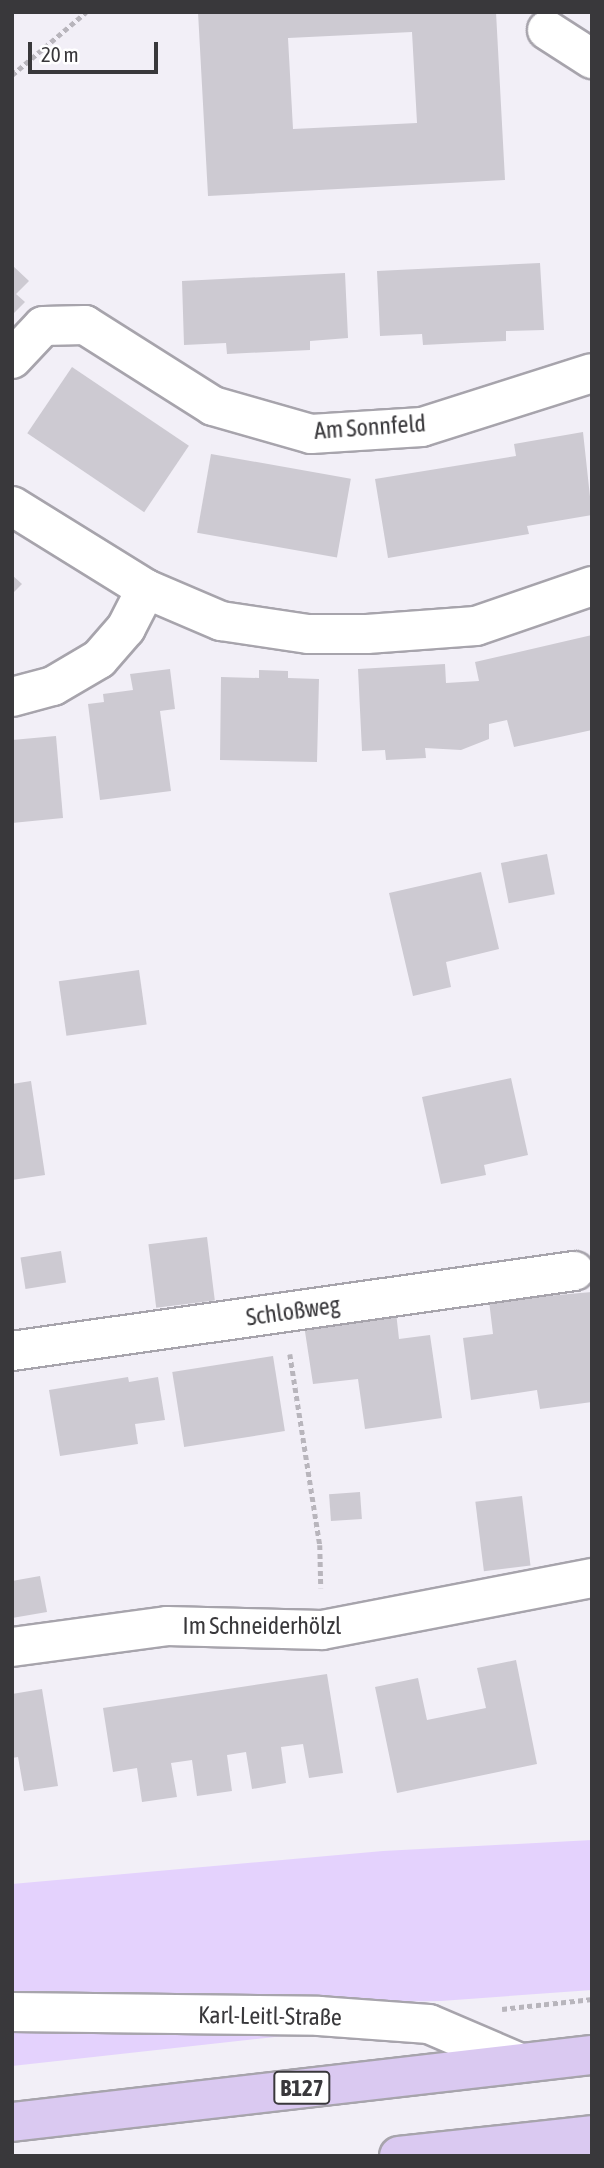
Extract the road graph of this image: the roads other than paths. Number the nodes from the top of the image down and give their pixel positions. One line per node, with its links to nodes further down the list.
1 (547, 30): 2 (street)
2 (592, 59)
3 (12, 359): 4 (street, Am Sonnfeld)
4 (592, 373)
5 (12, 506): 7 (street)
6 (592, 586): 7 (street)
7 (146, 589): 8 (street)
8 (12, 696)
9 (574, 1270): 10 (street, Schloßweg)
10 (12, 1351)
11 (592, 1578): 12 (street, Im Schneiderhölzl)
12 (12, 1647)
13 (12, 2012): 15 (street, Karl-Leitl-Straße)
14 (592, 2056): 15 (main road, B127)
15 (520, 2063): 16 (main road, B127)
16 (12, 2122)
17 (592, 2135): 18 (main road)
18 (399, 2156)

